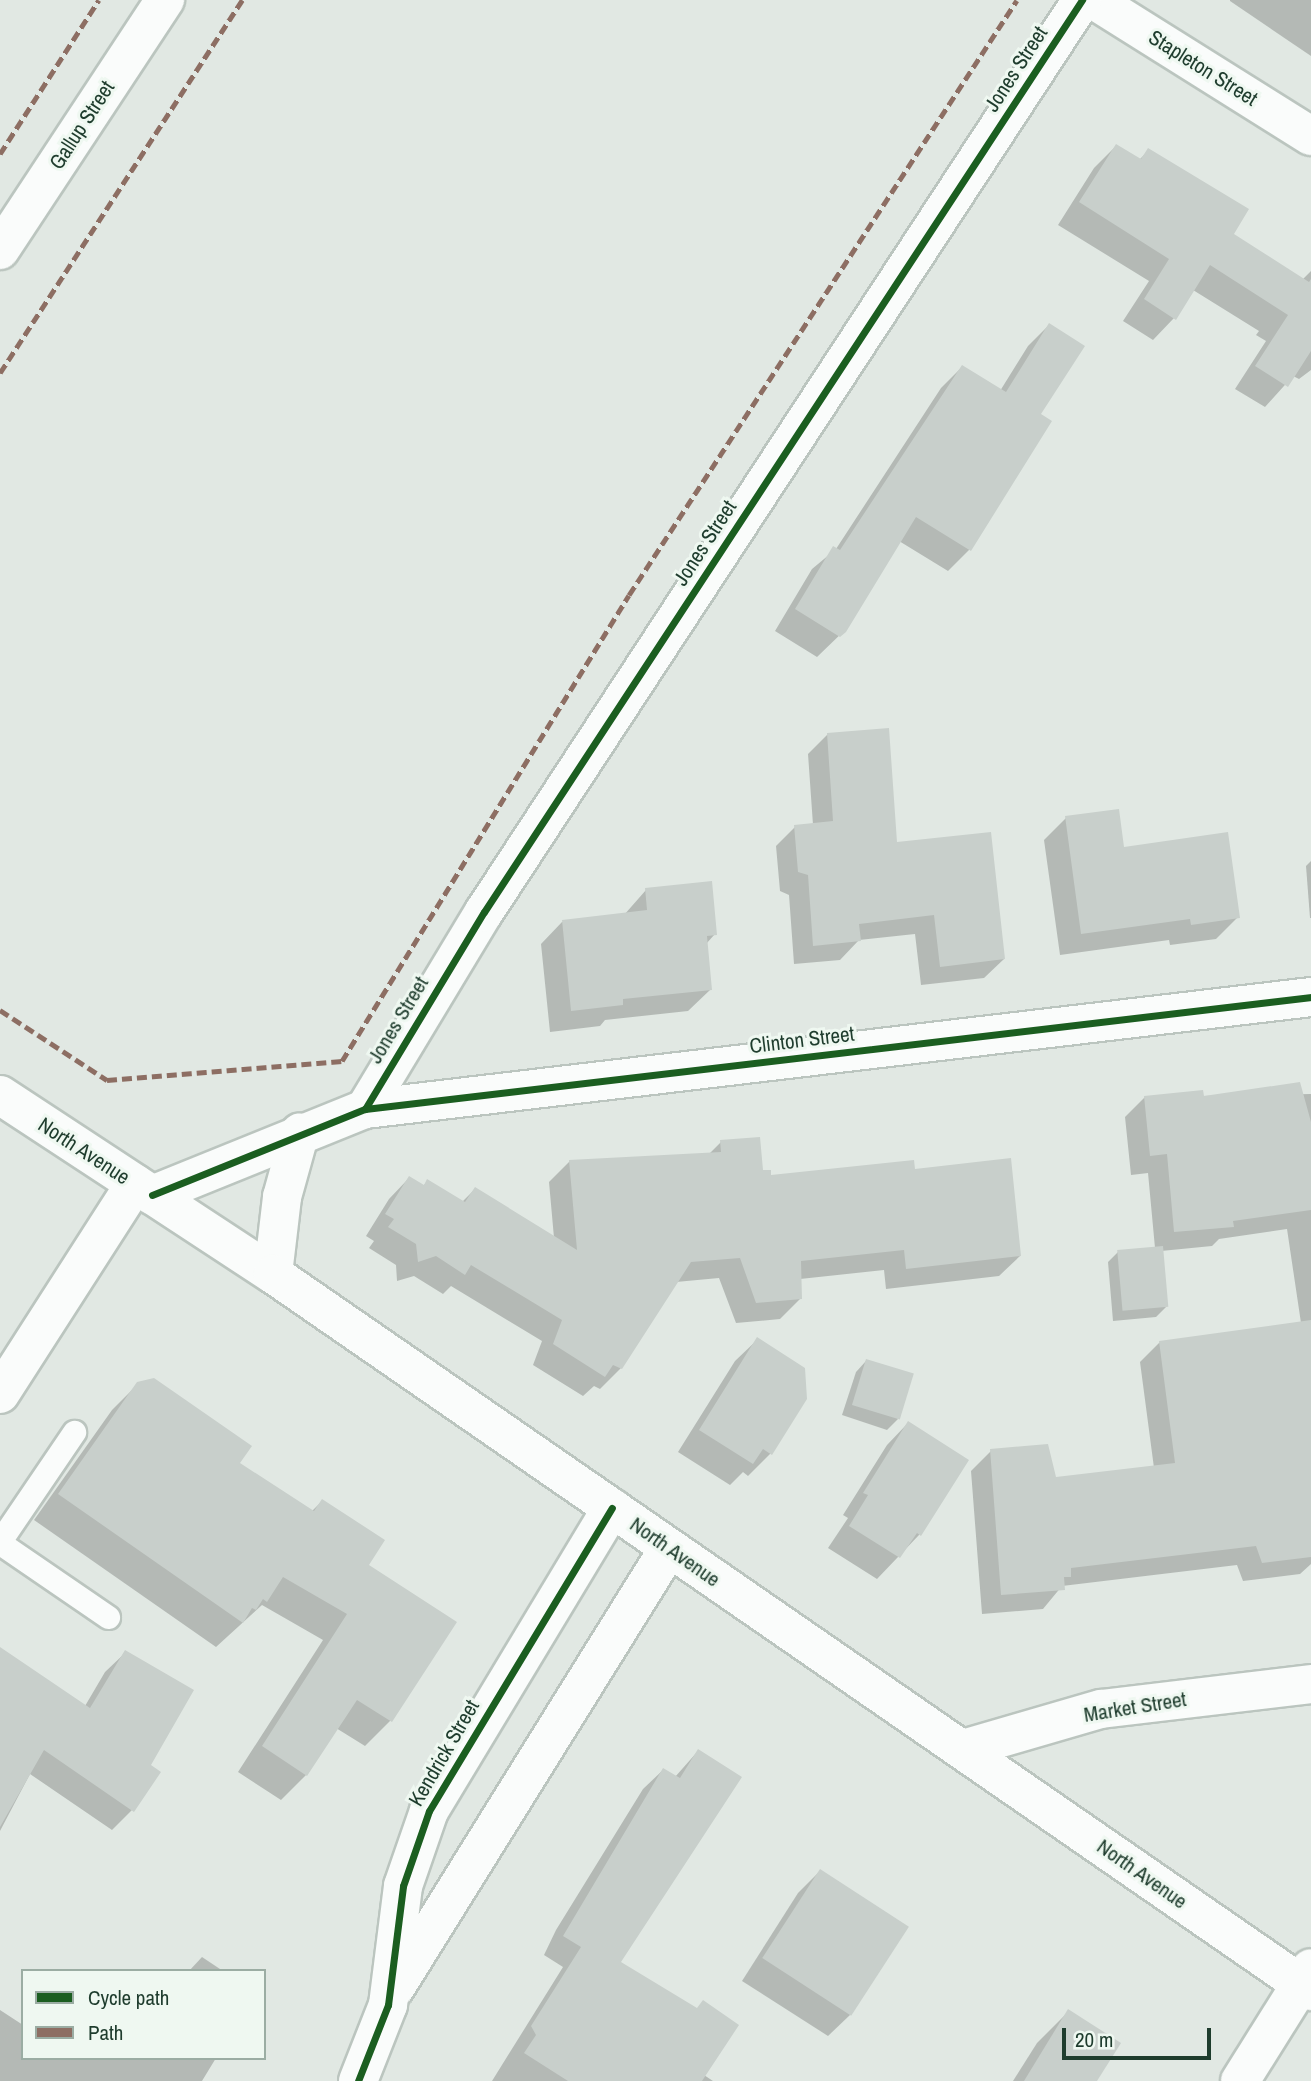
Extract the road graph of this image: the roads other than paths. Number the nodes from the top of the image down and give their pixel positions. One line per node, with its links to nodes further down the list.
1 (165, 0): 5 (street, Gallup Street)
2 (1082, 0): 8 (street, Jones Street)
3 (1094, 0): 4 (street, Stapleton Street)
4 (1311, 136)
5 (0, 250)
6 (1311, 997): 8 (street, Clinton Street)
7 (0, 1096): 10 (street, North Avenue)
8 (365, 1109): 9 (street, Clinton Street)
9 (300, 1132): 10 (street, Clinton Street); 11 (street)
10 (144, 1189): 11 (street, North Avenue); 12 (street)
11 (274, 1274): 14 (street, North Avenue)
12 (0, 1394)
13 (74, 1433): 15 (lane)
14 (612, 1508): 16 (street, North Avenue); 21 (street, Kendrick Street)
15 (0, 1542): 17 (lane)
16 (669, 1548): 19 (street, North Avenue); 21 (street, Kendrick Street)
17 (108, 1617)
18 (1311, 1684): 19 (street, Market Street)
19 (963, 1749): 20 (street, North Avenue)
20 (1308, 1981): 23 (street)
21 (390, 1996): 22 (street, Kendrick Street)
22 (358, 2081)
23 (1240, 2081)

